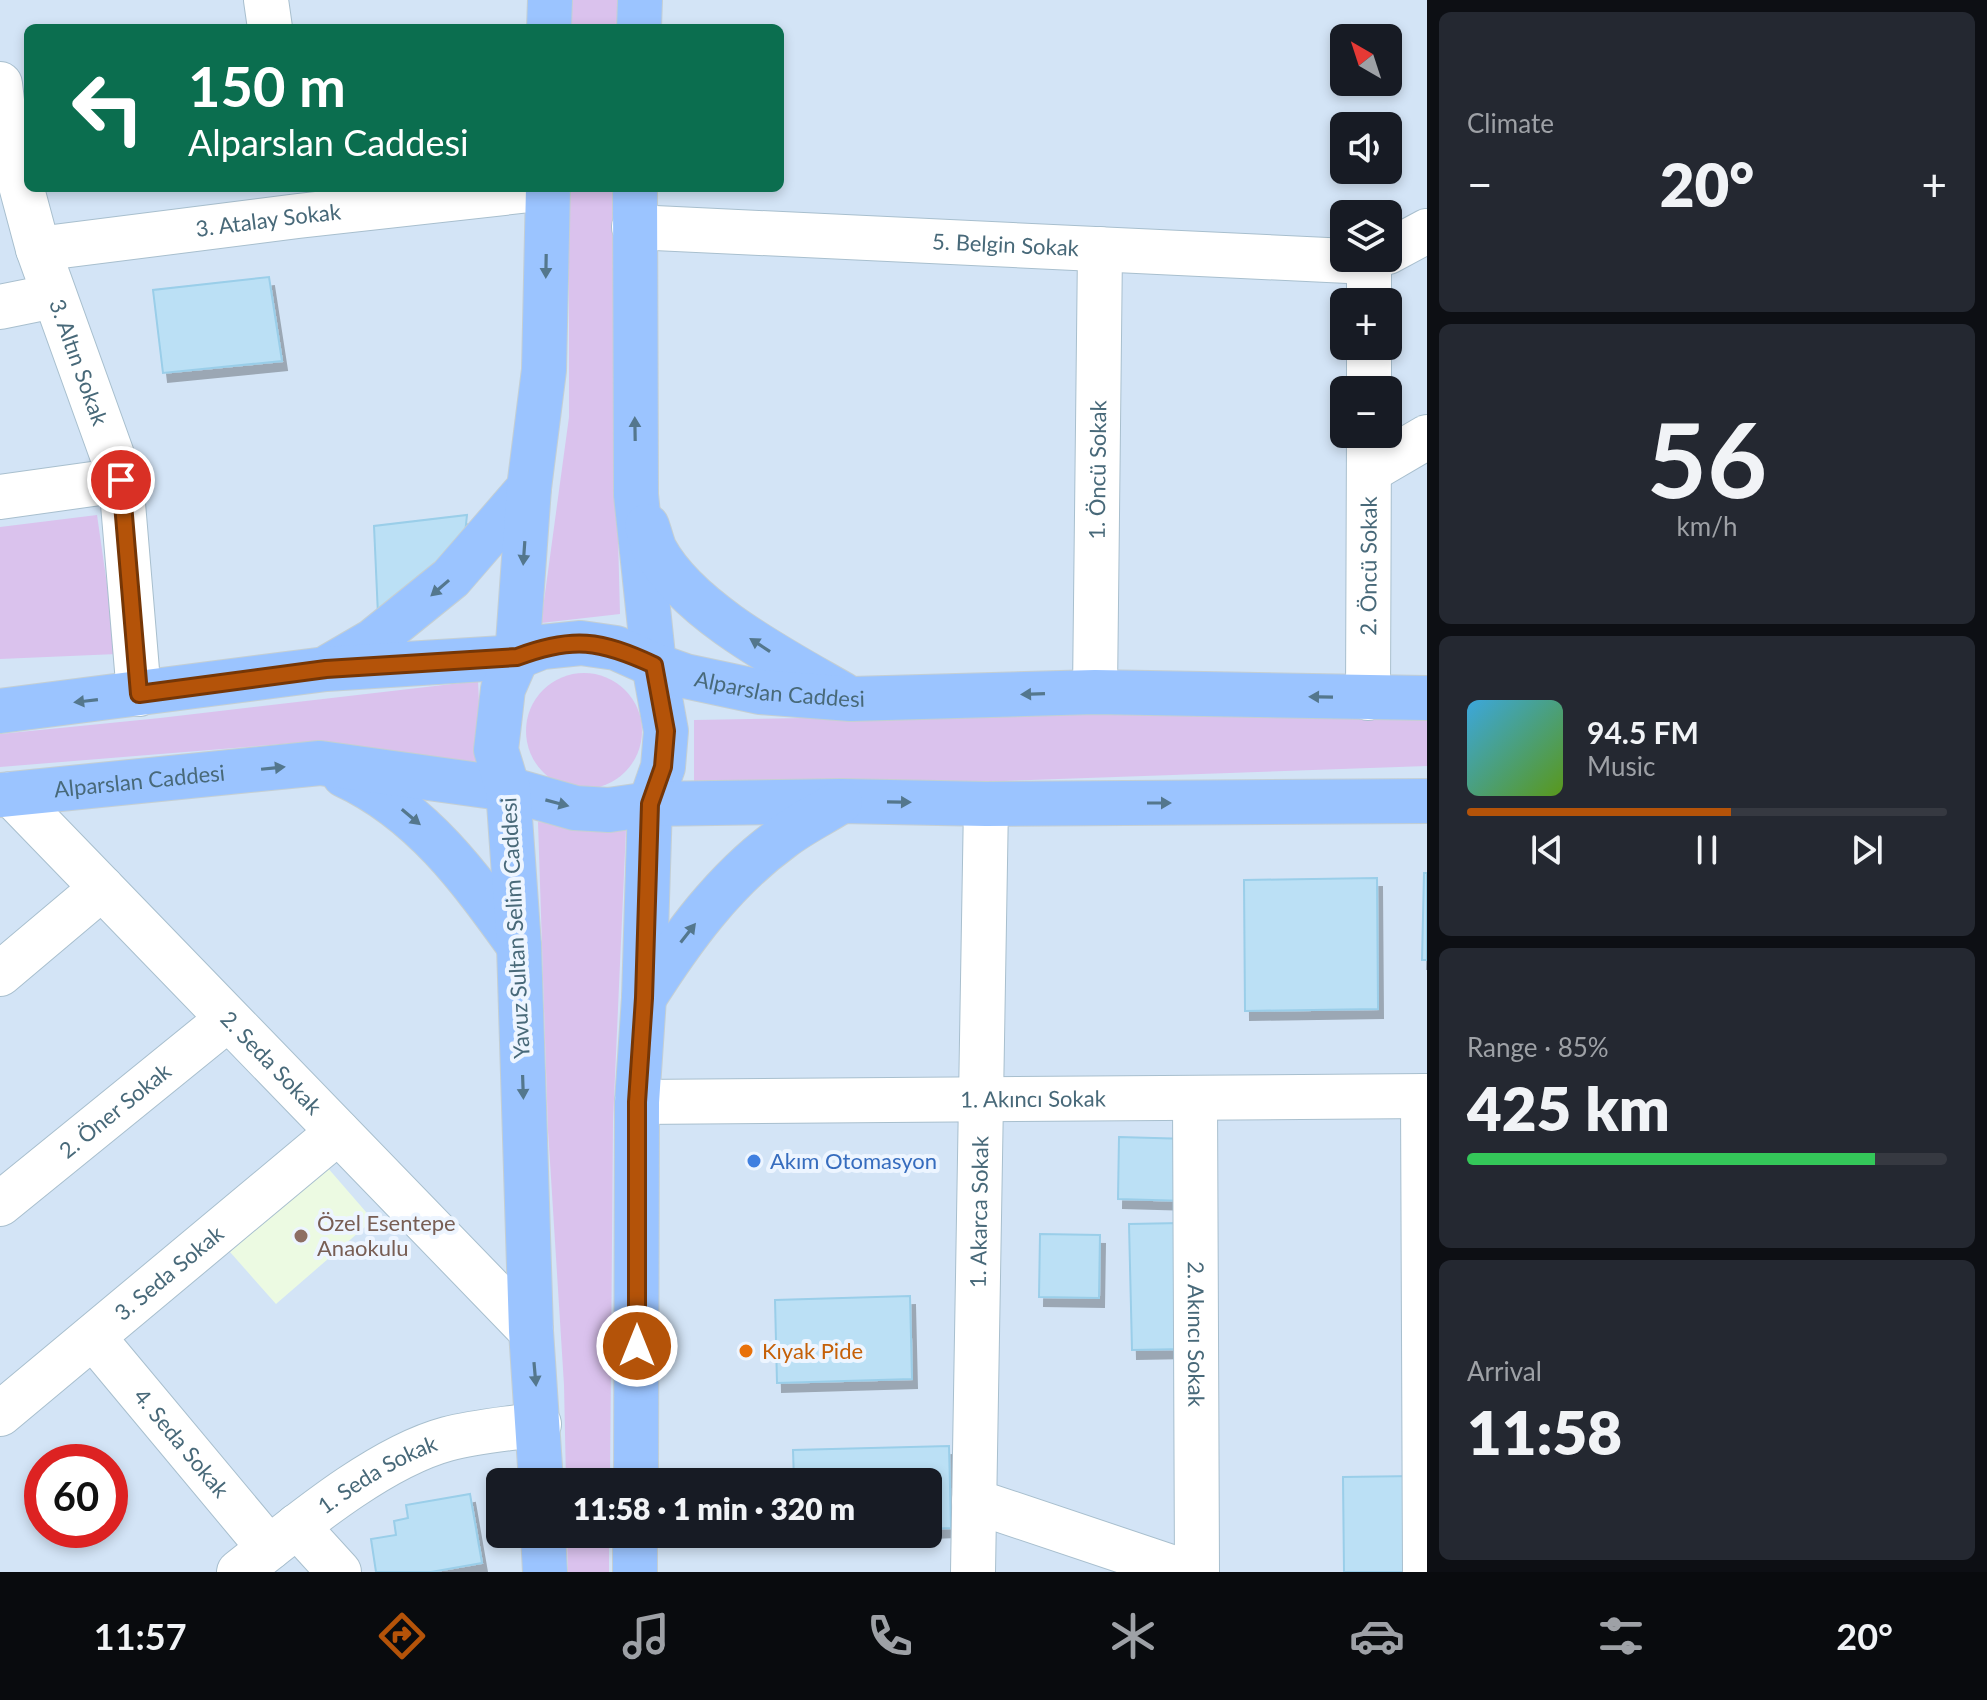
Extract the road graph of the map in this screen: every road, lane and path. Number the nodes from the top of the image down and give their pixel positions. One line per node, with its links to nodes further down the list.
1 (266, 0): 4 (street)
2 (550, 0): 5 (main road)
3 (640, 0): 6 (main road)
4 (269, 24)
5 (549, 24)
6 (639, 24)
7 (8, 117): 8 (street, 3. Altın Sokak)
8 (24, 187)
9 (25, 192): 15 (street, 3. Altın Sokak)
10 (476, 192): 12 (street, 3. Atalay Sokak)
11 (548, 192): 24 (main road, Yavuz Sultan Selim Caddesi, one-way to 24)
12 (296, 202): 15 (street, 3. Atalay Sokak)
13 (635, 207): 16 (street, 5. Belgin Sokak); 25 (main road, one-way to 13)
14 (1427, 231): 17 (street, 5. Belgin Sokak)
15 (38, 249): 19 (street, 3. Altın Sokak)
16 (1100, 249): 18 (street, 5. Belgin Sokak); 30 (street, 1. Öncü Sokak)
17 (1402, 249)
18 (1330, 265)
19 (54, 296): 20 (street); 23 (street, 3. Altın Sokak)
20 (0, 307)
21 (1427, 437): 22 (street)
22 (1369, 452): 32 (street, 2. Öncü Sokak)
23 (121, 480): 26 (street); 31 (street, 3. Altın Sokak)
24 (529, 488): 27 (main road, Yavuz Sultan Selim Caddesi, one-way to 27); 29 (main road, one-way to 29)
25 (636, 495): 28 (main road); 34 (main road, one-way to 25)
26 (0, 497)
27 (517, 657): 28 (main road, Alparslan Caddesi); 29 (main road, Alparslan Caddesi); 37 (main road, Yavuz Sultan Selim Caddesi)
28 (654, 665): 34 (main road, Alparslan Caddesi); 41 (main road)
29 (326, 669): 31 (main road, Alparslan Caddesi)
30 (1095, 692): 32 (main road, Alparslan Caddesi, one-way to 30); 34 (main road, Alparslan Caddesi, one-way to 34)
31 (139, 694): 35 (main road, Alparslan Caddesi, one-way to 35)
32 (1368, 698): 33 (main road, Alparslan Caddesi)
33 (1427, 698)
34 (851, 699)
35 (0, 711)
36 (320, 763): 37 (main road, Alparslan Caddesi); 38 (main road, Alparslan Caddesi, one-way to 36); 44 (main road, one-way to 44)
37 (508, 789): 41 (main road, Alparslan Caddesi, one-way to 41); 44 (main road, Yavuz Sultan Selim Caddesi)
38 (5, 794): 43 (street, 2. Seda Sokak)
39 (841, 801): 41 (main road, Alparslan Caddesi); 42 (main road, Alparslan Caddesi, one-way to 42); 46 (main road, one-way to 39)
40 (1427, 801): 42 (main road, Alparslan Caddesi, one-way to 40)
41 (650, 804): 46 (main road)
42 (986, 804): 50 (street, 1. Akarca Sokak)
43 (102, 888): 45 (street); 47 (street, 2. Seda Sokak)
44 (519, 946): 54 (main road, Yavuz Sultan Selim Caddesi, one-way to 54)
45 (0, 974)
46 (644, 998): 51 (main road)
47 (228, 1019): 52 (street, 2. Seda Sokak); 53 (street, 2. Öner Sokak)
48 (1425, 1096): 49 (street, 1. Akıncı Sokak); 70 (street)
49 (1195, 1098): 50 (street, 1. Akıncı Sokak); 69 (street, 2. Akıncı Sokak)
50 (981, 1099): 51 (street, 1. Akıncı Sokak); 60 (street, 1. Akarca Sokak)
51 (637, 1102): 59 (main road)
52 (338, 1132): 54 (street, 2. Seda Sokak); 55 (street, 3. Seda Sokak)
53 (0, 1204)
54 (531, 1331): 57 (main road, Yavuz Sultan Selim Caddesi, one-way to 57)
55 (93, 1337): 56 (street, 3. Seda Sokak); 63 (street, 4. Seda Sokak)
56 (0, 1414)
57 (539, 1424): 58 (main road, Yavuz Sultan Selim Caddesi); 63 (street, 1. Seda Sokak)
58 (541, 1468)
59 (636, 1468)
60 (974, 1501): 67 (street, 1. Akarca Sokak); 68 (street)
61 (544, 1548): 65 (main road)
62 (635, 1548): 66 (main road)
63 (268, 1549): 64 (street, 4. Seda Sokak)
64 (339, 1572)
65 (545, 1572)
66 (635, 1572)
67 (973, 1572)
68 (1186, 1572)
69 (1197, 1572)
70 (1425, 1572)

